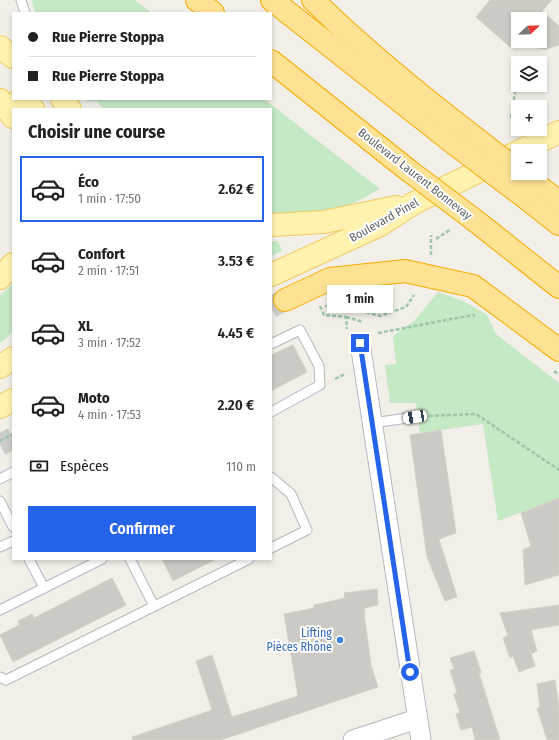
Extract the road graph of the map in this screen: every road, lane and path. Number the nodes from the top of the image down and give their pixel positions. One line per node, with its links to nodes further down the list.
1 (21, 0): 6 (lane)
2 (197, 0): 7 (highway)
3 (272, 0): 21 (highway)
4 (313, 0): 13 (highway)
5 (334, 0): 13 (highway)
6 (25, 12)
7 (212, 12)
8 (0, 48): 9 (main road)
9 (12, 56)
10 (272, 62): 36 (highway, Boulevard Laurent Bonnevay, bridge)
11 (0, 87): 12 (main road)
12 (12, 93)
13 (425, 98): 21 (highway)
14 (0, 100): 19 (main road)
15 (21, 100): 17 (main road)
16 (63, 100): 18 (main road)
17 (32, 108)
18 (69, 108)
19 (12, 116)
20 (559, 132): 22 (main road, Boulevard Pinel)
21 (465, 141): 24 (highway, bridge); 26 (highway, bridge)
22 (534, 144)
23 (511, 155): 28 (main road, Boulevard Pinel)
24 (511, 167)
25 (526, 180): 26 (highway, bridge)
26 (534, 193): 27 (highway); 29 (highway)
27 (559, 202)
28 (414, 203): 30 (main road); 34 (main road, Boulevard Pinel)
29 (559, 224)
30 (272, 225)
31 (431, 235): 32 (path)
32 (431, 258)
33 (12, 265): 35 (main road)
34 (272, 275)
35 (0, 278)
36 (559, 286)
37 (417, 289): 39 (path)
38 (285, 300): 45 (highway)
39 (346, 317): 41 (path); 42 (path)
40 (479, 318): 42 (path)
41 (364, 322)
42 (360, 343): 52 (street)
43 (272, 344): 50 (lane)
44 (12, 359): 46 (main road)
45 (556, 360): 47 (path)
46 (0, 367)
47 (559, 375)
48 (12, 401): 49 (main road)
49 (0, 407)
50 (272, 411)
51 (415, 417): 52 (lane); 55 (path)
52 (372, 423): 72 (street)
53 (12, 434): 54 (path)
54 (0, 440)
55 (559, 470)
56 (12, 473): 58 (lane)
57 (272, 478): 63 (lane)
58 (0, 479)
59 (0, 501): 60 (lane)
60 (12, 525)
61 (12, 541): 62 (lane)
62 (0, 547)
63 (272, 548)
64 (30, 560): 68 (lane)
65 (100, 560): 68 (lane)
66 (131, 560): 69 (lane)
67 (247, 560): 69 (lane)
68 (44, 588): 70 (lane)
69 (154, 606): 71 (lane)
70 (0, 610)
71 (0, 677)
72 (417, 719): 73 (street); 74 (street)
73 (353, 740)
74 (421, 740)

